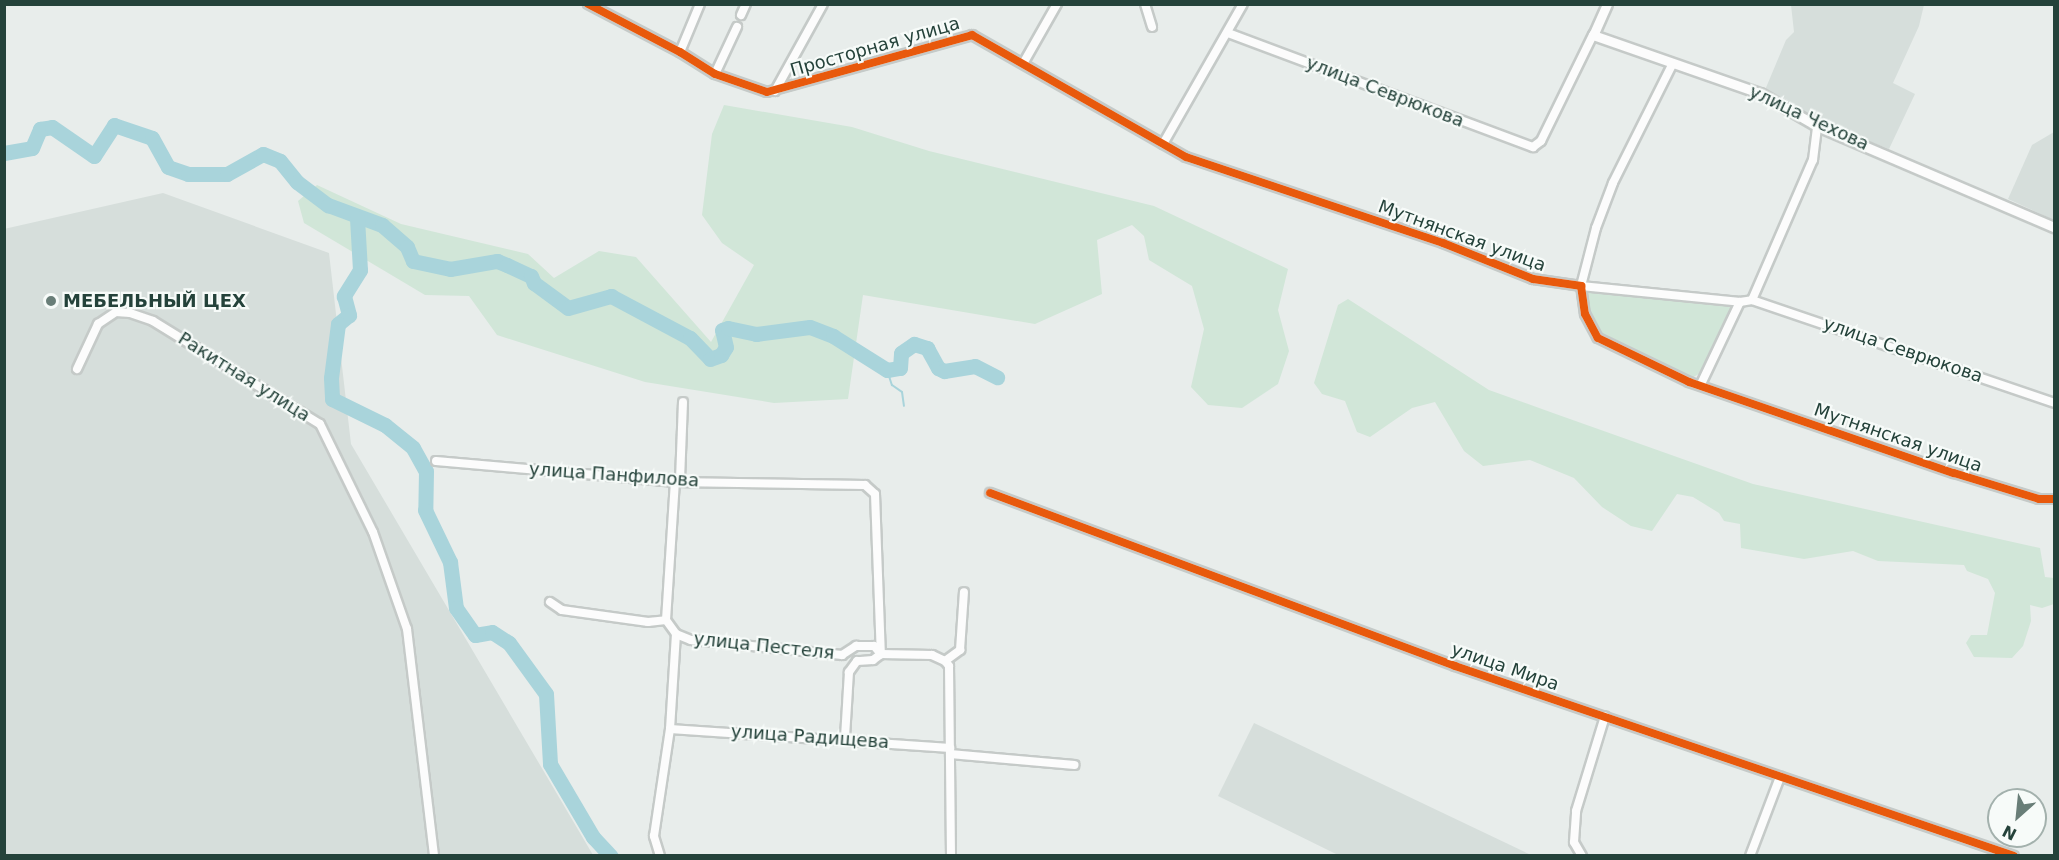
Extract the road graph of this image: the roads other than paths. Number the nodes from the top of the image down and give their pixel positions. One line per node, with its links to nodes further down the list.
1 (588, 4): 14 (street, Просторная улица)
2 (700, 4): 14 (street)
3 (746, 4): 9 (street)
4 (823, 4): 18 (street)
5 (1057, 4): 15 (street)
6 (1145, 4): 11 (street)
7 (1243, 4): 12 (street)
8 (1608, 4): 13 (street)
9 (741, 15)
10 (737, 27): 17 (street)
11 (1152, 27)
12 (1228, 33): 13 (street, улица Севрюкова); 20 (street)
13 (1593, 35): 16 (street, улица Чехова)
14 (680, 52): 17 (street, Просторная улица)
15 (1024, 62): 18 (street, Просторная улица); 20 (street, Просторная улица)
16 (1672, 65): 19 (street, улица Чехова); 22 (street)
17 (715, 74): 18 (street, Просторная улица)
18 (774, 91)
19 (1817, 126): 21 (street, улица Чехова); 23 (street)
20 (1163, 144): 22 (street, Мутнянская улица)
21 (2055, 227)
22 (1581, 286): 24 (street); 26 (street, Мутнянская улица)
23 (1752, 300): 24 (street); 28 (street, улица Севрюкова)
24 (1740, 302): 26 (street)
25 (77, 369): 46 (street, Ракитная улица)
26 (1701, 384): 32 (street, Мутнянская улица)
27 (683, 402): 30 (street)
28 (2055, 403)
29 (436, 461): 30 (street, улица Панфилова)
30 (677, 481): 35 (street); 37 (street, улица Панфилова)
31 (990, 492): 40 (street, улица Мира)
32 (2055, 499)
33 (964, 592): 39 (street)
34 (550, 603): 35 (street)
35 (666, 620): 36 (street, улица Пестеля)
36 (676, 634): 38 (street, улица Пестеля); 41 (street)
37 (881, 654): 38 (street); 38 (street, улица Пестеля); 39 (street, улица Пестеля)
38 (850, 656): 42 (street)
39 (945, 661): 43 (street)
40 (1605, 716): 45 (street, улица Мира); 49 (street)
41 (670, 729): 42 (street, улица Радищева); 47 (street)
42 (845, 738): 43 (street, улица Радищева)
43 (950, 751): 44 (street, улица Радищева); 48 (street)
44 (1075, 765)
45 (1780, 777): 50 (street); 51 (street, улица Мира)
46 (434, 855)
47 (660, 855)
48 (951, 855)
49 (1582, 855)
50 (1750, 855)
51 (2014, 855)

